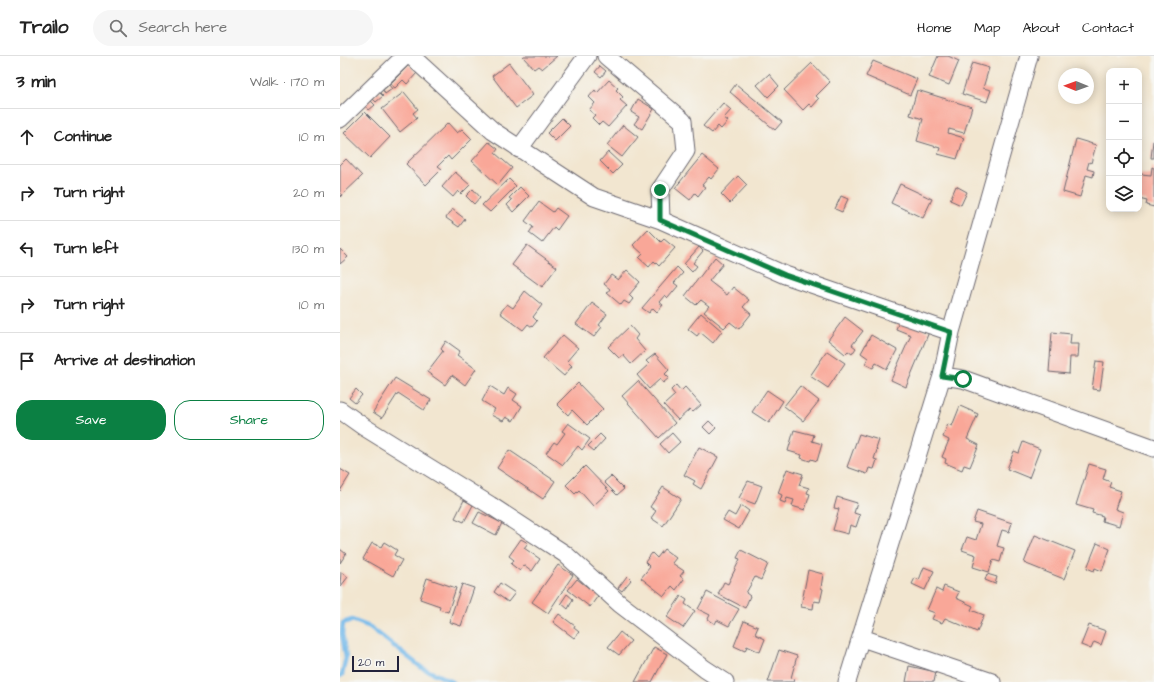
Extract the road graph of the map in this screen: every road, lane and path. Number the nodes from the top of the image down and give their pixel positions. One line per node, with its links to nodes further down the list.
1 (405, 56): 6 (street)
2 (411, 56): 7 (street)
3 (587, 56): 7 (street)
4 (606, 56): 8 (street)
5 (1029, 56): 9 (street)
6 (340, 119)
7 (520, 149): 8 (street)
8 (660, 220): 9 (street)
9 (951, 332): 10 (street)
10 (942, 376): 12 (street); 13 (street)
11 (340, 410): 14 (street)
12 (1154, 448)
13 (862, 638): 15 (street); 16 (street)
14 (724, 682)
15 (847, 682)
16 (992, 682)

